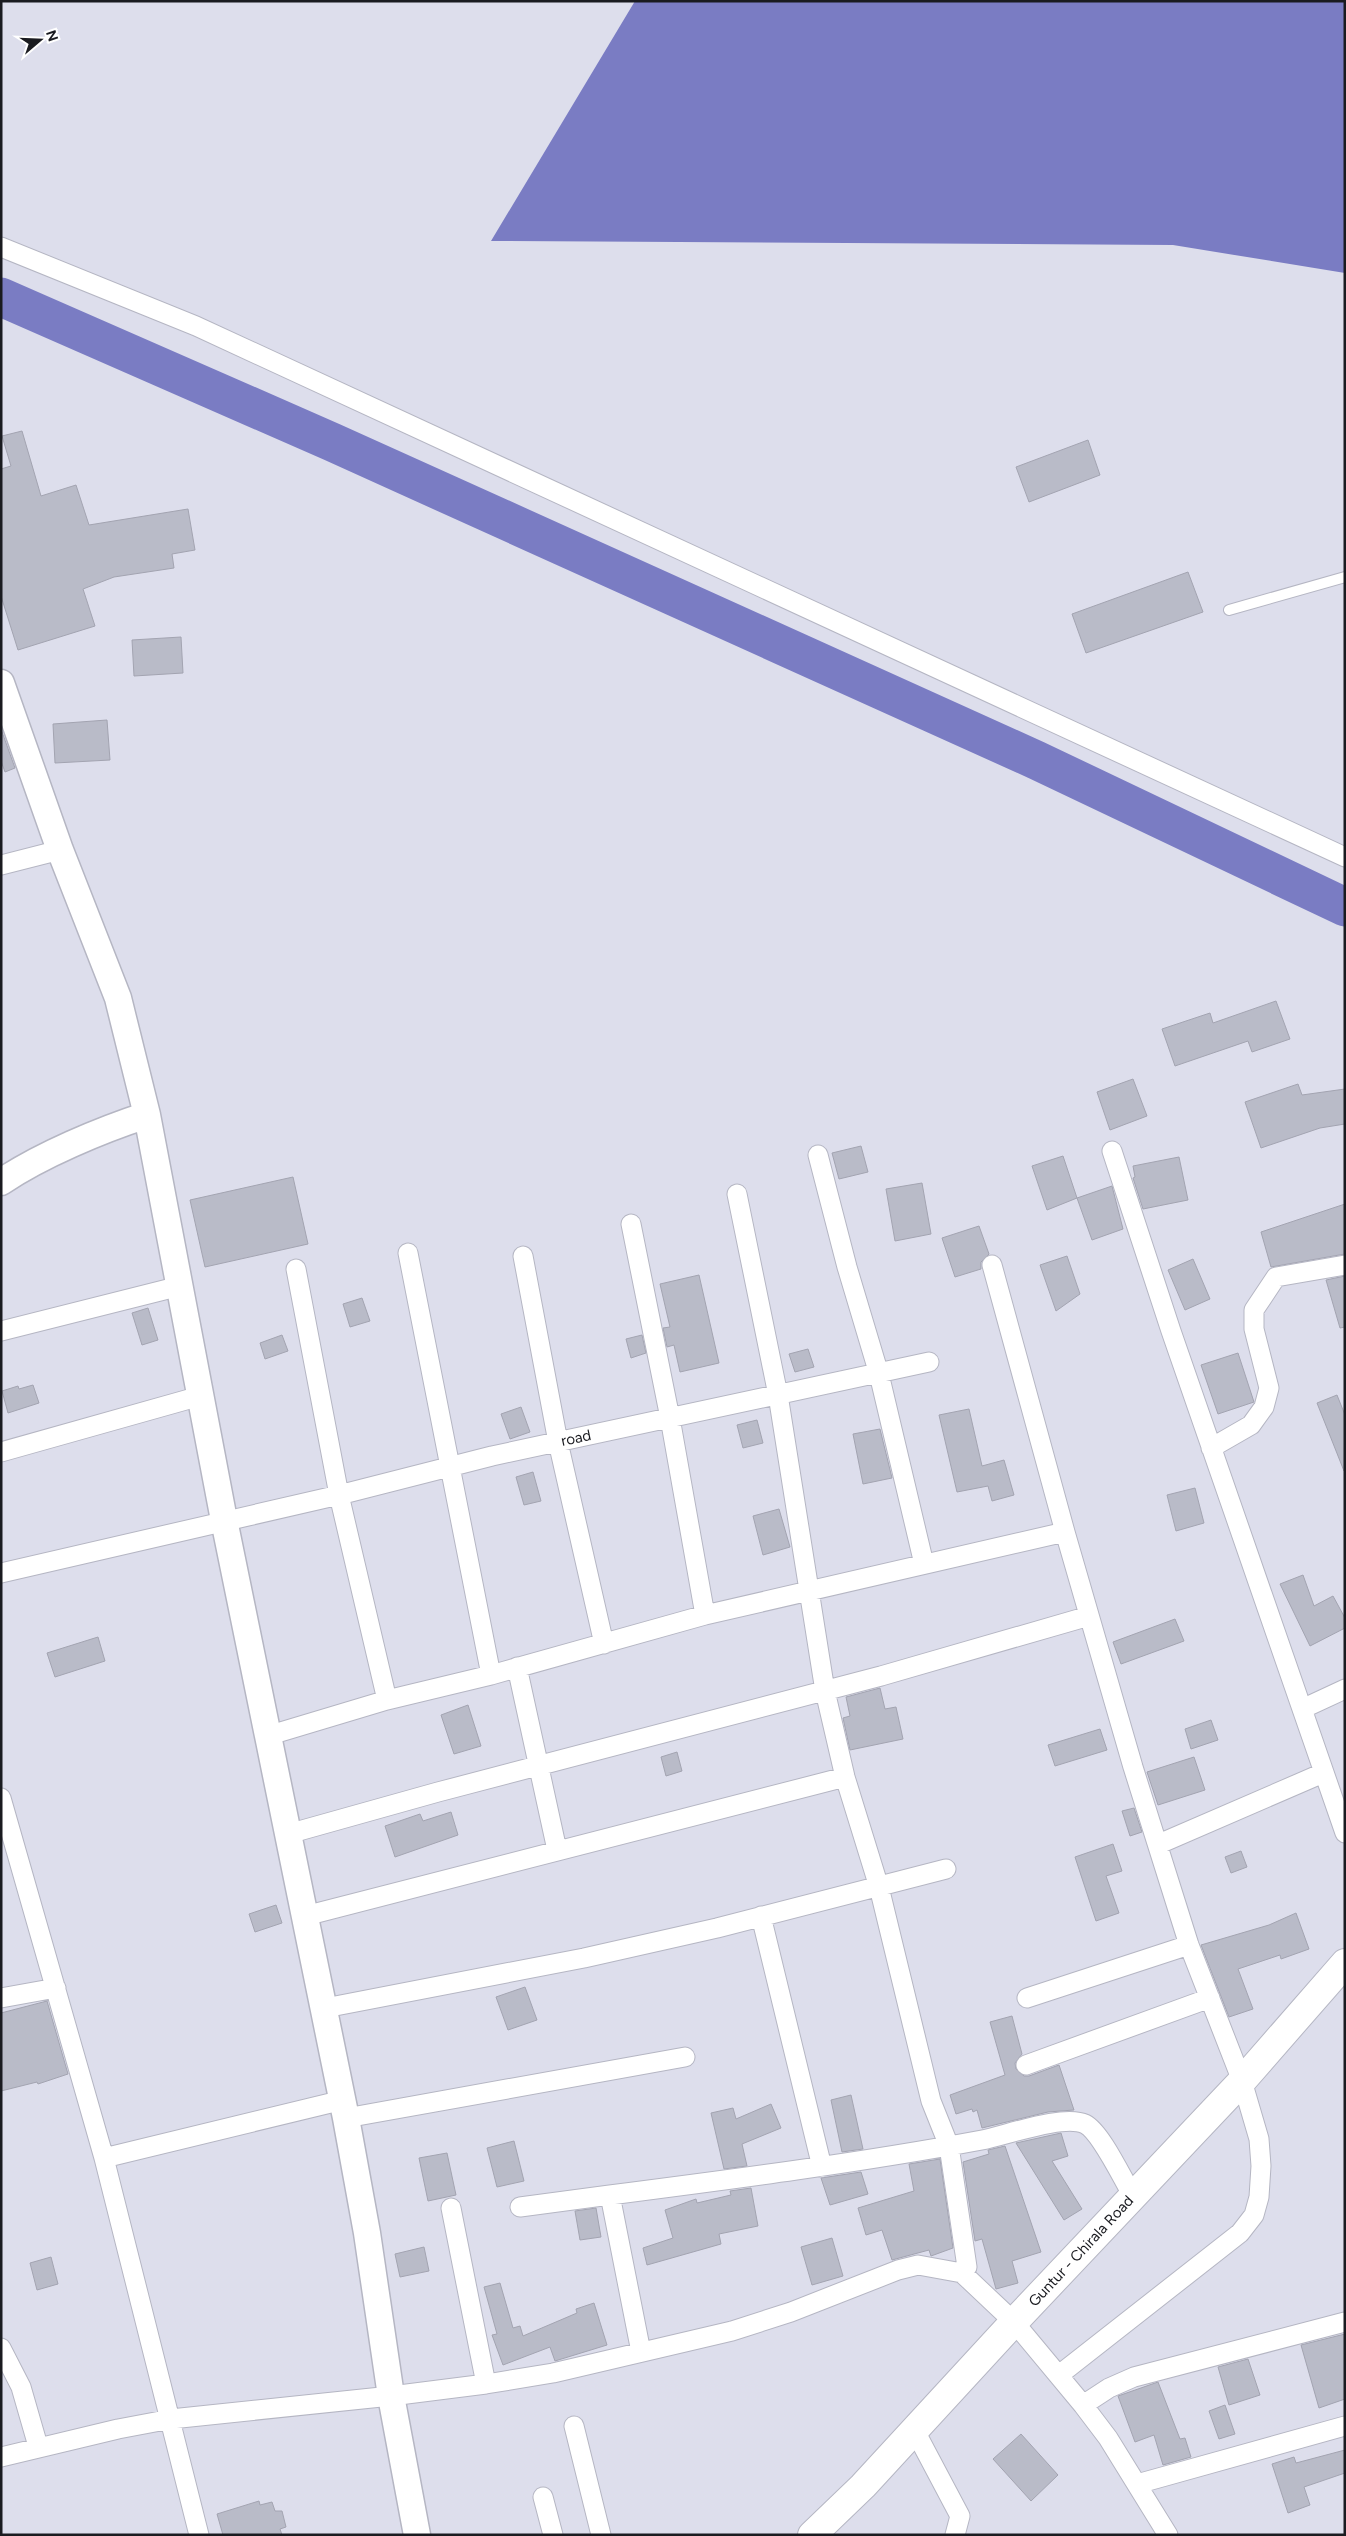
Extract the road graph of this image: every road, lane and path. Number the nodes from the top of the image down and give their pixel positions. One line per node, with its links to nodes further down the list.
1 (1, 247): 6 (street)
2 (1345, 577): 3 (lane)
3 (1229, 610)
4 (1, 682): 5 (street)
5 (60, 850): 7 (street); 8 (street)
6 (1345, 856)
7 (1, 865)
8 (147, 1116): 11 (street); 19 (street)
9 (1112, 1151): 27 (street)
10 (818, 1155): 22 (street)
11 (1, 1182)
12 (737, 1194): 23 (street)
13 (631, 1224): 25 (street)
14 (408, 1252): 29 (street)
15 (523, 1256): 26 (street)
16 (992, 1265): 32 (street)
17 (1345, 1265): 27 (street)
18 (296, 1269): 30 (street)
19 (180, 1286): 20 (street); 24 (street)
20 (1, 1331)
21 (929, 1362): 22 (street, road)
22 (879, 1374): 23 (street, road); 33 (street)
23 (778, 1395): 25 (street, road); 35 (street)
24 (200, 1396): 28 (street); 31 (street)
25 (670, 1418): 26 (street, road); 36 (street)
26 (558, 1442): 29 (street, road); 38 (street)
27 (1212, 1448): 44 (street)
28 (1, 1452)
29 (448, 1467): 30 (street, road); 40 (street)
30 (340, 1495): 31 (street, road); 43 (street)
31 (224, 1520): 34 (street, road); 45 (street)
32 (1065, 1532): 33 (street); 37 (street)
33 (924, 1564): 35 (street)
34 (1, 1573)
35 (809, 1592): 36 (street); 42 (street)
36 (705, 1615): 38 (street)
37 (1089, 1616): 42 (street); 52 (street)
38 (604, 1644): 39 (street)
39 (517, 1667): 40 (street); 46 (street)
40 (491, 1675): 43 (street)
41 (1345, 1689): 44 (street)
42 (825, 1691): 46 (street); 48 (street)
43 (387, 1700): 45 (street)
44 (1302, 1709): 47 (street)
45 (268, 1736): 51 (street)
46 (539, 1767): 51 (street); 53 (street)
47 (1323, 1773): 50 (street); 52 (street)
48 (845, 1777): 53 (street); 55 (street)
49 (1, 1798): 60 (street)
50 (1345, 1833)
51 (288, 1834): 56 (street)
52 (1159, 1844): 58 (street)
53 (557, 1850): 56 (street)
54 (946, 1869): 55 (street)
55 (879, 1887): 57 (street); 69 (street)
56 (305, 1916): 64 (street)
57 (761, 1916): 64 (street); 71 (street)
58 (1189, 1944): 62 (street); 63 (street)
59 (1345, 1963): 67 (main road, Guntur - Chirala Road)
60 (56, 1988): 61 (street); 70 (street)
61 (1, 1998)
62 (1027, 1998)
63 (1210, 1998): 66 (street); 67 (street)
64 (325, 2008): 68 (street)
65 (685, 2058): 68 (street)
66 (1026, 2065)
67 (1242, 2081): 73 (main road, Guntur - Chirala Road); 81 (street)
68 (344, 2109): 70 (street); 83 (street)
69 (948, 2146): 71 (street); 73 (street); 76 (street)
70 (104, 2158): 85 (street)
71 (822, 2167): 72 (street)
72 (610, 2195): 75 (street); 80 (street)
73 (1133, 2196): 77 (main road, Guntur - Chirala Road)
74 (451, 2208): 82 (street)
75 (520, 2208)
76 (962, 2273): 77 (street); 80 (street)
77 (1014, 2322): 81 (street); 88 (main road, Guntur - Chirala Road)
78 (1345, 2322): 84 (street)
79 (1, 2348): 89 (street)
80 (641, 2352): 82 (street)
81 (1059, 2375): 84 (street)
82 (486, 2384): 83 (street)
83 (391, 2396): 85 (street); 94 (street)
84 (1083, 2405): 91 (street)
85 (171, 2419): 89 (street); 93 (street)
86 (574, 2426): 96 (street)
87 (1345, 2426): 91 (street)
88 (915, 2431): 97 (main road, Guntur - Chirala Road); 98 (street)
89 (38, 2446): 90 (street)
90 (1, 2456)
91 (1137, 2484): 99 (street)
92 (544, 2497): 95 (street)
93 (199, 2535)
94 (417, 2535)
95 (553, 2535)
96 (600, 2535)
97 (812, 2535)
98 (954, 2535)
99 (1168, 2535)

